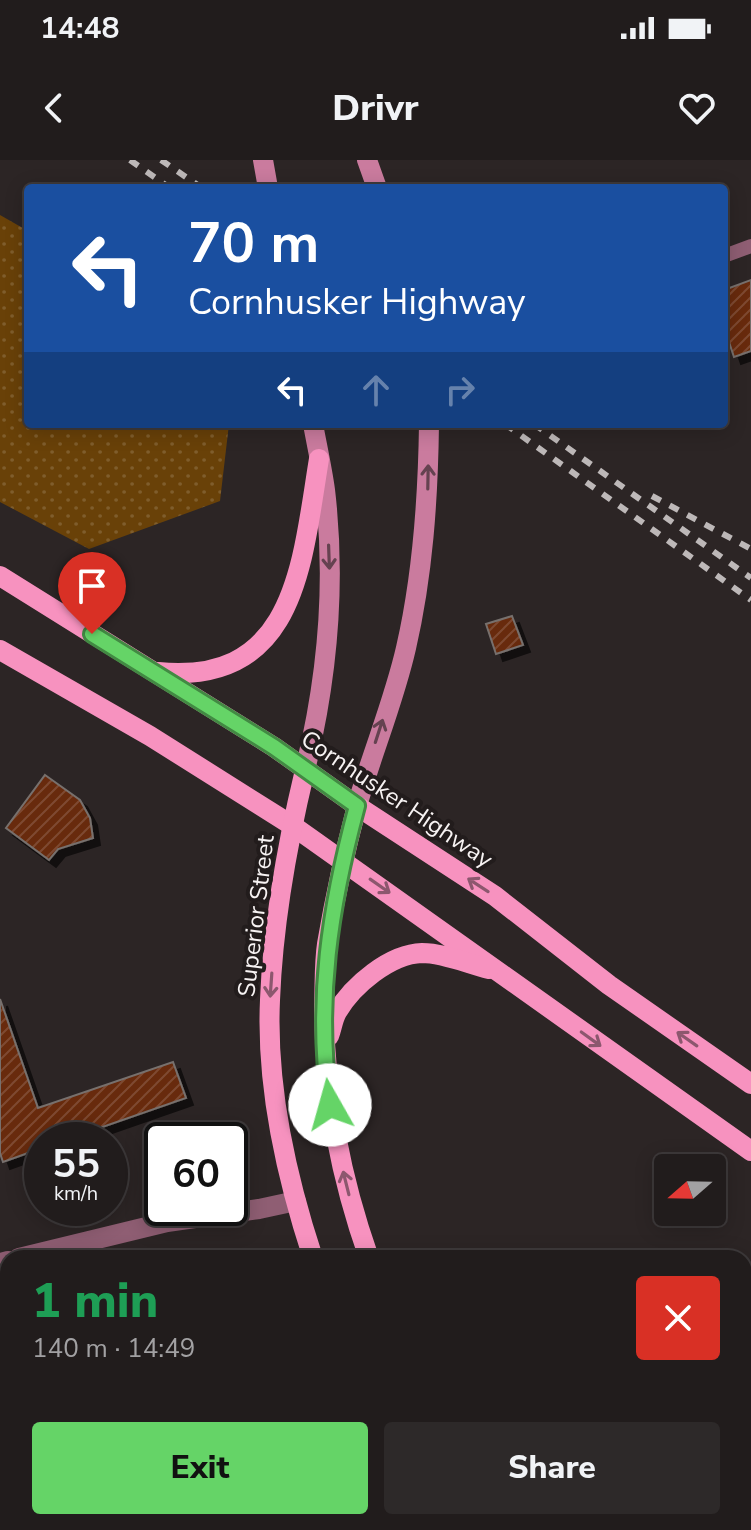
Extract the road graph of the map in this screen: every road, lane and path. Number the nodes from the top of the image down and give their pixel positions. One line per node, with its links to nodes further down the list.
1 (263, 160): 3 (main road)
2 (367, 160): 4 (main road)
3 (267, 184)
4 (376, 184)
5 (751, 246): 6 (lane)
6 (728, 255)
7 (314, 428): 9 (main road)
8 (429, 428): 14 (main road, one-way to 8)
9 (319, 459): 12 (main road); 13 (main road, one-way to 13)
10 (0, 576): 12 (main road, Cornhusker Highway)
11 (0, 650): 15 (main road)
12 (150, 671): 13 (main road, Cornhusker Highway)
13 (305, 770): 14 (main road, Cornhusker Highway); 15 (main road, Superior Street)
14 (357, 806): 16 (main road); 19 (main road, Cornhusker Highway, one-way to 14)
15 (293, 826): 16 (main road); 21 (main road, Superior Street, one-way to 21)
16 (342, 859): 17 (main road, one-way to 17); 18 (main road)
17 (504, 974): 18 (main road); 20 (main road, one-way to 20)
18 (324, 1051): 24 (main road, one-way to 18)
19 (751, 1084)
20 (751, 1151)
21 (296, 1201): 22 (street); 23 (main road, Superior Street)
22 (52, 1250)
23 (311, 1250)
24 (366, 1250)

